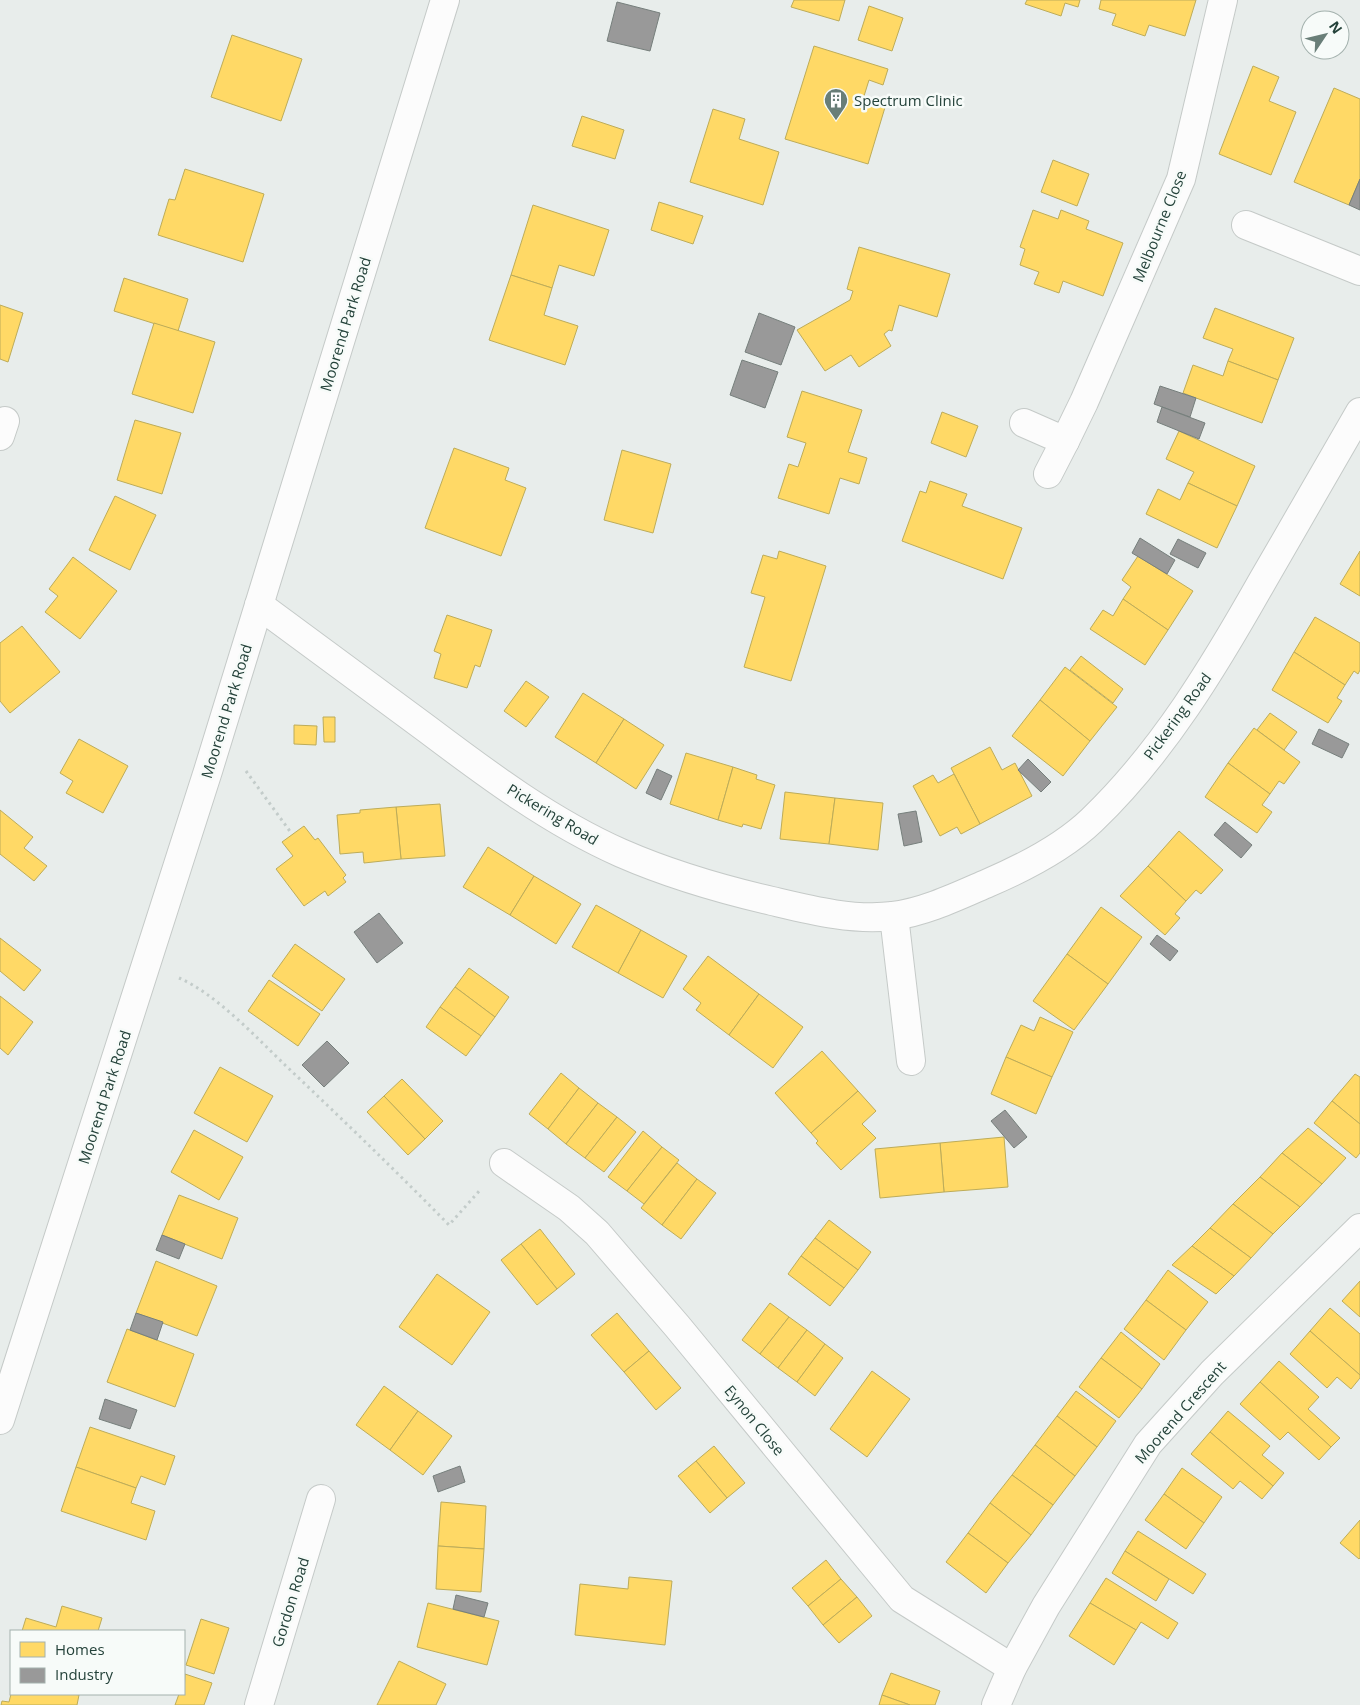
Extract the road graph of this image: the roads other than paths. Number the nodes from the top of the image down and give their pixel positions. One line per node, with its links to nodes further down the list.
1 (445, 0): 9 (street, Moorend Park Road)
2 (1223, 0): 7 (street, Melbourne Close)
3 (1246, 225): 4 (street)
4 (1360, 271)
5 (1360, 412): 10 (street, Pickering Road)
6 (1024, 423): 7 (street)
7 (1065, 441): 8 (street, Melbourne Close)
8 (1048, 474)
9 (259, 604): 10 (street, Pickering Road); 14 (street, Moorend Park Road)
10 (894, 916): 11 (street)
11 (911, 1061)
12 (504, 1163): 16 (street, Eynon Close)
13 (1360, 1228): 16 (street, Moorend Crescent)
14 (0, 1420)
15 (321, 1499): 17 (street, Gordon Road)
16 (1012, 1668): 18 (street, Moorend Crescent)
17 (259, 1705)
18 (996, 1705)

